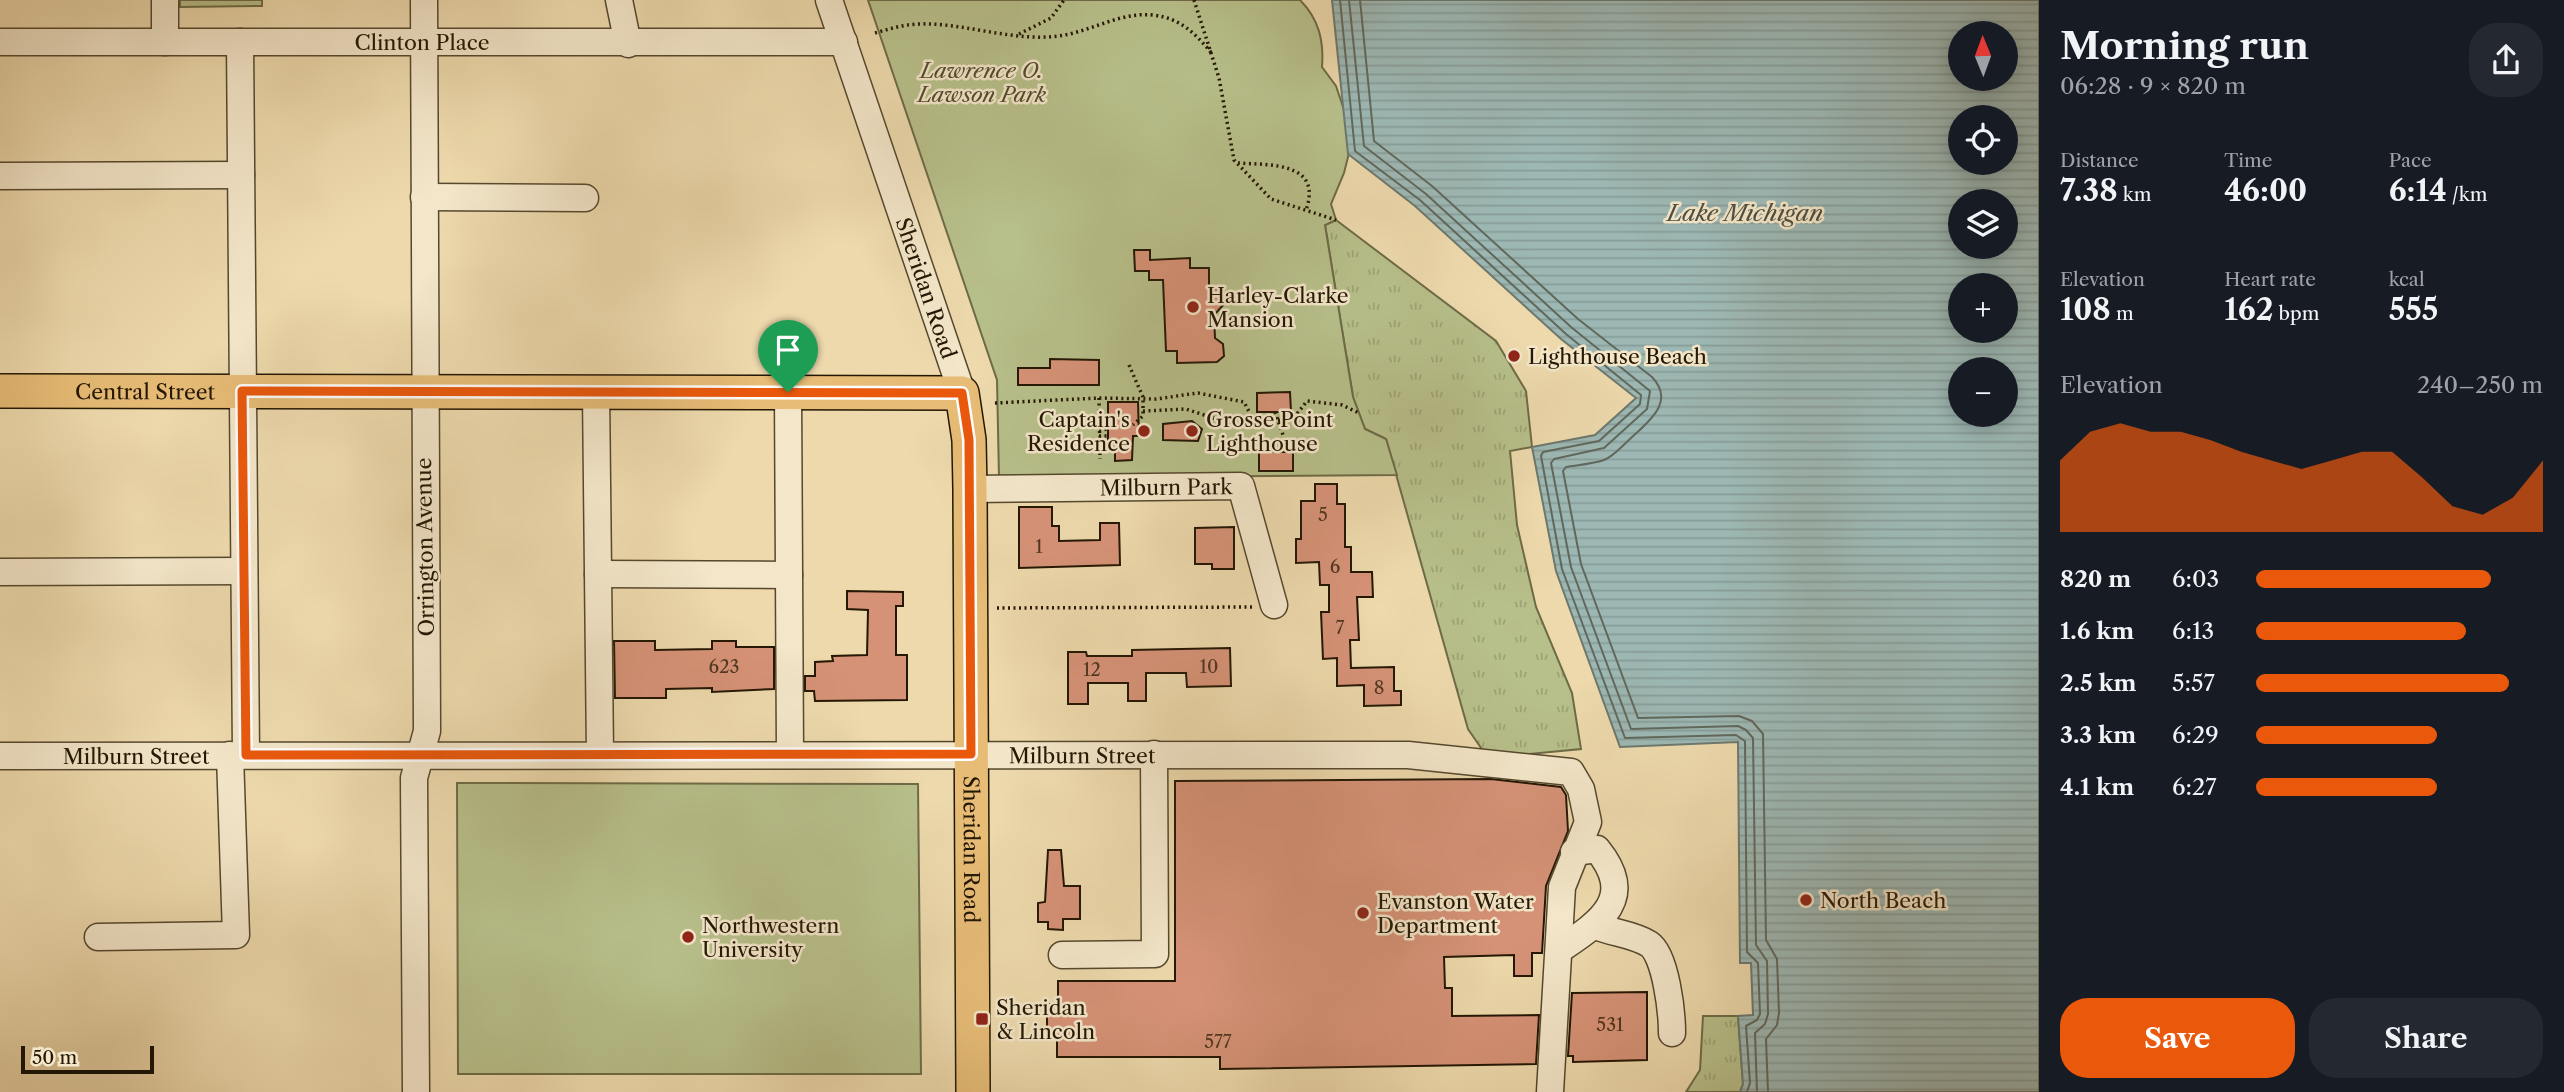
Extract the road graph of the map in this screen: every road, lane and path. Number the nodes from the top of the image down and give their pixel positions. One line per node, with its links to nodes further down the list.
1 (165, 0): 10 (street)
2 (424, 0): 13 (street, Orrington Avenue)
3 (619, 0): 14 (street)
4 (830, 0): 12 (street, Sheridan Road)
5 (1064, 0): 8 (path)
6 (1194, 0): 15 (path)
7 (875, 33): 8 (path)
8 (1018, 34): 15 (path)
9 (0, 42): 10 (street, Clinton Place)
10 (164, 42): 11 (street, Clinton Place)
11 (240, 42): 13 (street, Clinton Place); 17 (street)
12 (844, 42): 14 (street, Clinton Place); 29 (street, Sheridan Road)
13 (424, 44): 14 (street, Clinton Place); 19 (street, Orrington Avenue)
14 (628, 44)
15 (1213, 55): 16 (path)
16 (1238, 163): 21 (path); 21 (path)
17 (241, 175): 18 (street); 25 (street)
18 (0, 176)
19 (424, 197): 20 (street); 26 (street, Orrington Avenue)
20 (585, 198)
21 (1306, 210): 22 (path)
22 (1336, 220)
23 (1129, 365): 30 (path)
24 (0, 391): 25 (main road, Central Street)
25 (242, 391): 26 (main road, Central Street); 46 (street)
26 (423, 392): 27 (main road, Central Street); 56 (street, Orrington Avenue)
27 (596, 392): 28 (main road, Central Street); 48 (street)
28 (788, 392): 29 (main road, Central Street); 49 (street)
29 (962, 393): 45 (main road, Sheridan Road)
30 (1143, 397): 31 (path); 33 (path); 36 (path)
31 (1099, 398): 32 (path); 40 (path)
32 (995, 403)
33 (1143, 411): 36 (path); 38 (path)
34 (1275, 412): 37 (path)
35 (1359, 413): 37 (path)
36 (1254, 421): 37 (path)
37 (1278, 421): 43 (path)
38 (1133, 425)
39 (1108, 429): 40 (path)
40 (1099, 430): 41 (path)
41 (1099, 436): 42 (path); 44 (path)
42 (1107, 436)
43 (1289, 452)
44 (1100, 459)
45 (970, 489): 50 (street, Milburn Park); 53 (main road, Sheridan Road)
46 (244, 571): 47 (street); 55 (street)
47 (0, 572)
48 (598, 574): 49 (street); 57 (street)
49 (789, 575): 52 (street)
50 (1274, 604): 51 (path)
51 (997, 608)
52 (790, 754): 53 (street, Milburn Street); 57 (street, Milburn Street)
53 (971, 754): 54 (street, Milburn Street); 66 (main road, Sheridan Road)
54 (1154, 754): 59 (street, Milburn Street); 63 (street)
55 (238, 755): 56 (street, Milburn Street); 58 (street, Milburn Street); 61 (street)
56 (420, 755): 57 (street, Milburn Street); 65 (street, Orrington Avenue)
57 (600, 755)
58 (0, 756)
59 (1574, 852): 60 (street); 62 (street)
60 (1596, 926): 62 (street); 64 (street)
61 (98, 937)
62 (1559, 950): 67 (street)
63 (1062, 954)
64 (1672, 1033)
65 (416, 1092)
66 (972, 1092)
67 (1550, 1092)

